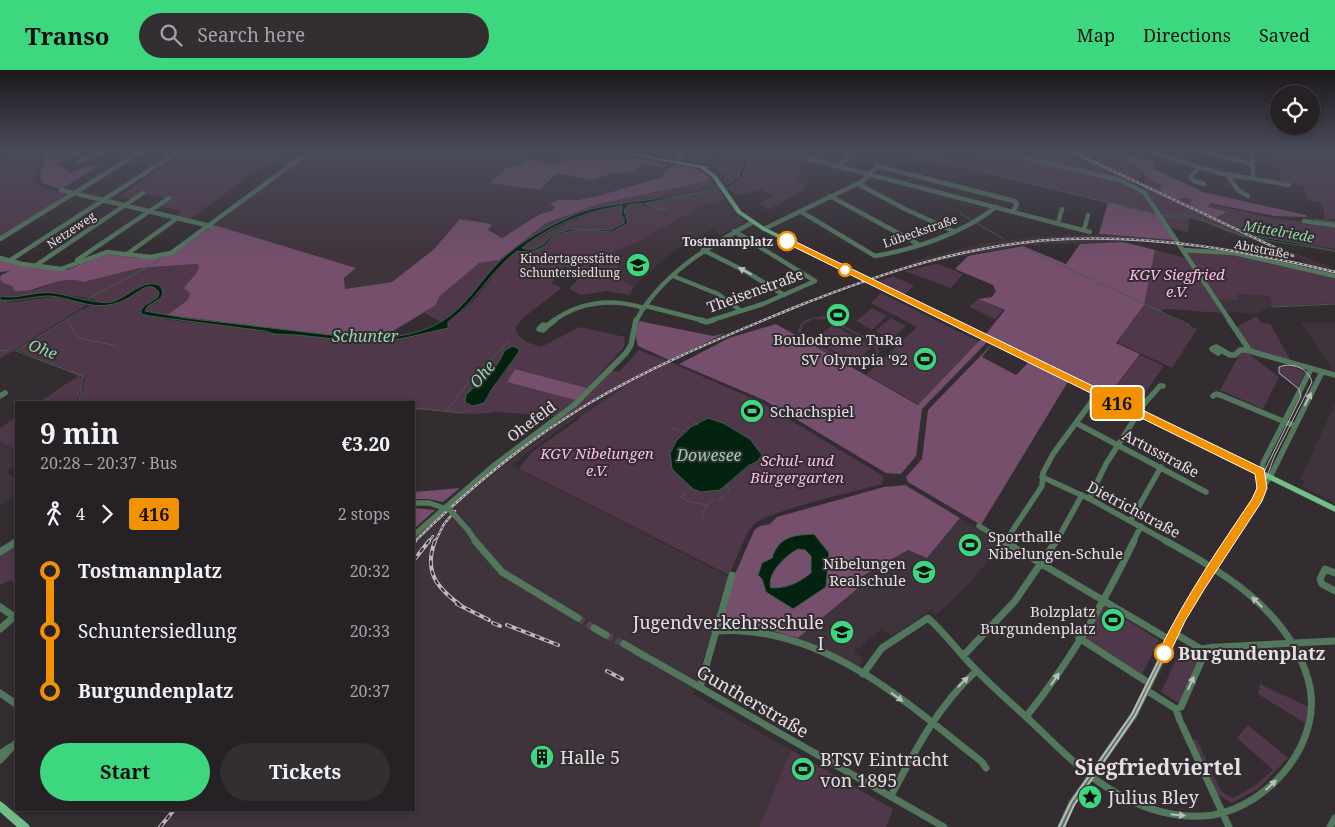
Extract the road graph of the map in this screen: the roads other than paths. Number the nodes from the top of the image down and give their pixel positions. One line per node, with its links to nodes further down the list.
1 (85, 186): 12 (street)
2 (125, 186): 17 (street)
3 (263, 186): 30 (street)
4 (723, 186): 27 (main road)
5 (853, 186): 14 (street)
6 (862, 186): 34 (street)
7 (917, 186): 19 (street)
8 (958, 186): 23 (street)
9 (1134, 186): 39 (street)
10 (1236, 186): 15 (street)
11 (61, 190): 12 (street)
12 (74, 193): 17 (street); 36 (street)
13 (143, 193): 18 (street, Netzeweg)
14 (830, 196): 21 (street); 37 (street)
15 (1248, 196)
16 (169, 198): 22 (street)
17 (102, 201): 18 (street); 42 (street)
18 (124, 206): 22 (street); 43 (street, Netzeweg)
19 (996, 207): 23 (street); 34 (street, Lübeckstraße)
20 (1062, 209): 28 (street)
21 (800, 210): 31 (street); 37 (street, Lübeckstraße)
22 (149, 212): 25 (street); 44 (street)
23 (1014, 212): 28 (street)
24 (1088, 215): 32 (street)
25 (176, 219): 30 (street); 40 (street)
26 (1304, 221): 29 (street)
27 (753, 222): 31 (main road); 33 (street, Ohefeld)
28 (1058, 223): 32 (street)
29 (1335, 225)
30 (210, 226): 40 (street)
31 (764, 229): 57 (main road)
32 (1084, 230): 35 (street)
33 (734, 231): 38 (street, Ohefeld); 47 (street, Theisenstraße)
34 (953, 231): 37 (street, Lübeckstraße)
35 (1090, 232)
36 (0, 239)
37 (918, 244)
38 (703, 250): 45 (street, Ohefeld); 47 (street, one-way to 38)
39 (1184, 250): 46 (street, Abtstraße); 52 (street)
40 (126, 254): 44 (street)
41 (0, 258): 42 (street)
42 (9, 261): 43 (street)
43 (35, 266): 44 (street)
44 (67, 268)
45 (673, 276): 48 (street, Ohefeld); 49 (street)
46 (1335, 276)
47 (784, 295): 49 (street, Theisenstraße)
48 (645, 307): 49 (street, Theisenstraße); 50 (street, Theisenstraße); 77 (street, Ohefeld)
49 (741, 311)
50 (548, 326)
51 (1221, 351): 52 (street)
52 (1250, 351): 53 (street)
53 (1311, 369): 54 (street); 60 (street)
54 (1322, 372): 55 (street); 62 (street, one-way to 54)
55 (1335, 375)
56 (1163, 386): 59 (street)
57 (1098, 394): 59 (main road); 61 (street)
58 (1215, 395): 60 (street)
59 (1139, 413): 63 (street); 65 (main road)
60 (1285, 421): 62 (street); 65 (street)
61 (1076, 423): 63 (street, Artusstraße); 66 (street)
62 (1295, 426): 67 (street)
63 (1118, 446): 64 (street, Artusstraße); 71 (street)
64 (1161, 467): 69 (street, Artusstraße); 74 (street)
65 (1260, 472): 67 (main road); 68 (street)
66 (1042, 477): 70 (street, Dietrichstraße); 78 (street)
67 (1270, 477): 68 (street); 73 (main road)
68 (1262, 488): 82 (street)
69 (1206, 492)
70 (1082, 495): 71 (street, Dietrichstraße); 81 (street)
71 (1089, 499): 74 (street, Dietrichstraße)
72 (415, 503): 90 (street, bridge)
73 (1335, 510)
74 (1131, 520): 76 (street, Dietrichstraße)
75 (979, 526): 78 (street)
76 (1141, 526): 82 (street, Dietrichstraße); 86 (street)
77 (415, 534)
78 (1006, 542): 81 (street)
79 (15, 543): 80 (street)
80 (0, 552)
81 (1042, 564): 86 (street); 101 (street)
82 (1213, 566): 95 (street); 98 (street, Dietrichstraße, one-way to 82)
83 (1335, 573): 85 (street)
84 (732, 575): 93 (street)
85 (1335, 590)
86 (1102, 600): 95 (street); 96 (street)
87 (0, 607): 88 (street)
88 (15, 615)
89 (15, 617): 92 (street)
90 (578, 618)
91 (594, 628): 94 (street)
92 (0, 629)
93 (715, 632): 103 (street); 104 (street)
94 (606, 635)
95 (1172, 637): 100 (street); 105 (street)
96 (1079, 638): 105 (street); 109 (street, one-way to 96)
97 (1335, 641): 98 (street)
98 (1292, 643): 100 (street); 119 (street, Dietrichstraße, one-way to 98)
99 (624, 644): 104 (street, Guntherstraße)
100 (1201, 649): 108 (street, one-way to 100)
101 (963, 656): 102 (street, Dietrichstraße); 103 (street, Dietrichstraße)
102 (976, 670): 109 (street, Dietrichstraße); 110 (street, one-way to 102)
103 (862, 674): 110 (street, one-way to 110)
104 (700, 687): 117 (street, Guntherstraße)
105 (1148, 687): 108 (street); 116 (street)
106 (0, 693): 107 (street)
107 (15, 703)
108 (1176, 709): 119 (street)
109 (1026, 717): 116 (street, Dietrichstraße)
110 (930, 722): 115 (street); 117 (street)
111 (15, 744): 113 (street)
112 (15, 744): 114 (street)
113 (0, 754)
114 (0, 760)
115 (986, 768)
116 (1091, 777): 119 (street, Dietrichstraße, one-way to 119); 123 (street)
117 (892, 796): 122 (street, Guntherstraße)
118 (0, 806): 121 (main road)
119 (1222, 813): 124 (street)
120 (1335, 818): 125 (street)
121 (26, 827)
122 (944, 827)
123 (1061, 827)
124 (1229, 827)
125 (1330, 827)

